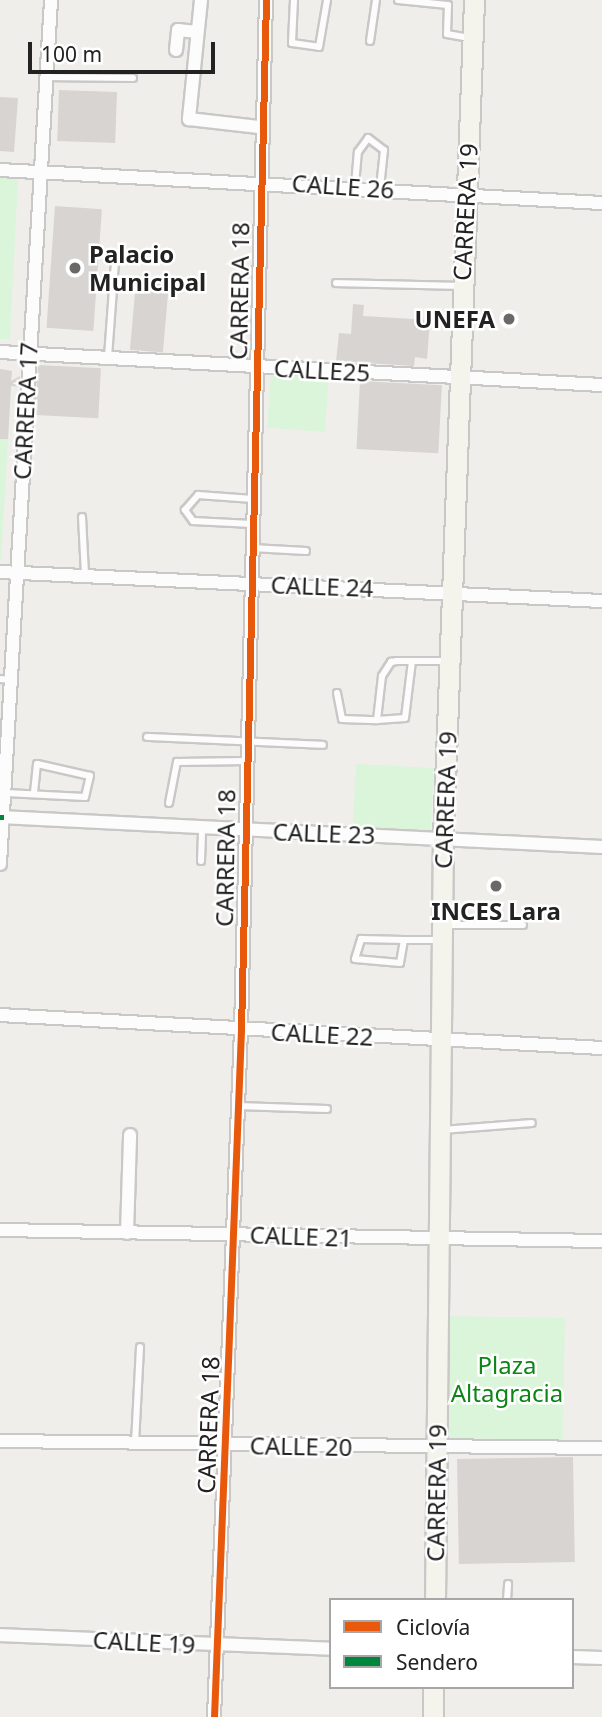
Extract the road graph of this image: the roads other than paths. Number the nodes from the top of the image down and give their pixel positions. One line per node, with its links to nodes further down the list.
1 (51, 0): 13 (street, CARRERA 17)
2 (201, 0): 9 (street)
3 (266, 0): 15 (street, CARRERA 18)
4 (294, 0): 5 (lane)
5 (327, 0)
6 (376, 0): 11 (lane)
7 (398, 0): 10 (lane)
8 (474, 0): 10 (street, CARRERA 19)
9 (197, 32): 12 (street); 15 (street)
10 (472, 39): 21 (street, CARRERA 19)
11 (370, 41)
12 (176, 50)
13 (46, 76): 14 (lane); 17 (street, CARRERA 17)
14 (133, 78)
15 (259, 127): 18 (street, CARRERA 18)
16 (0, 170): 17 (street, CALLE 26)
17 (39, 173): 18 (street, CALLE 26); 27 (street, CARRERA 17)
18 (261, 180): 19 (street, CALLE 26); 29 (street, CARRERA 18)
19 (355, 185): 20 (street, CALLE 26); 20 (lane)
20 (380, 188): 21 (street, CALLE 26)
21 (466, 196): 22 (street, CALLE 26); 25 (street, CARRERA 19)
22 (602, 203)
23 (115, 261): 28 (lane)
24 (336, 283): 25 (lane)
25 (462, 286): 30 (street, CARRERA 19)
26 (0, 352): 27 (street, CALLE25)
27 (28, 354): 28 (street, CALLE25); 38 (street, CARRERA 17)
28 (108, 357): 29 (street, CALLE25)
29 (257, 367): 30 (street, CALLE25); 32 (street, CARRERA 18)
30 (457, 377): 31 (street, CALLE25); 41 (street, CARRERA 19)
31 (602, 385)
32 (253, 499): 34 (street, CARRERA 18); 34 (lane)
33 (82, 517): 39 (lane)
34 (252, 524): 35 (street, CARRERA 18)
35 (252, 548): 36 (lane); 40 (street, CARRERA 18)
36 (306, 551)
37 (0, 572): 38 (street, CALLE 24)
38 (15, 573): 39 (street, CALLE 24); 45 (street, CARRERA 17)
39 (85, 581): 40 (street, CALLE 24)
40 (252, 584): 41 (street, CALLE 24); 49 (street, CARRERA 18)
41 (451, 590): 42 (street, CALLE 24); 43 (street, CARRERA 19)
42 (602, 601)
43 (449, 660): 44 (lane); 58 (street, CARRERA 19)
44 (412, 661): 47 (lane); 47 (lane)
45 (6, 680): 52 (street, CARRERA 17)
46 (337, 693): 47 (lane)
47 (377, 720)
48 (147, 737): 49 (lane)
49 (248, 743): 50 (lane); 51 (street, CARRERA 18)
50 (323, 745)
51 (247, 761): 54 (lane); 57 (street, CARRERA 18)
52 (6, 793): 53 (lane); 55 (street, CARRERA 17)
53 (34, 794): 53 (lane)
54 (169, 803)
55 (2, 817): 56 (street, CALLE 23); 61 (street, CARRERA 17)
56 (202, 827): 57 (street, CALLE 23); 60 (lane)
57 (245, 829): 58 (street, CALLE 23); 66 (street, CARRERA 18)
58 (443, 838): 59 (street, CALLE 23); 63 (street, CARRERA 19)
59 (602, 846)
60 (201, 861)
61 (0, 864)
62 (523, 925): 63 (lane)
63 (441, 933): 64 (lane); 67 (street, CARRERA 19)
64 (404, 940): 64 (lane)
65 (0, 1014): 66 (street, CALLE 22)
66 (241, 1030): 67 (street, CALLE 22); 69 (street, CARRERA 18)
67 (439, 1041): 68 (street, CALLE 22); 72 (street, CARRERA 19)
68 (602, 1048)
69 (238, 1106): 70 (lane); 76 (street, CARRERA 18)
70 (327, 1109)
71 (532, 1123): 72 (lane)
72 (436, 1130): 77 (street, CARRERA 19)
73 (130, 1135): 75 (street)
74 (0, 1230): 75 (street, CALLE 21)
75 (127, 1233): 76 (street, CALLE 21)
76 (233, 1234): 77 (street, CALLE 21); 82 (street, CARRERA 18)
77 (439, 1241): 78 (street, CALLE 21); 84 (street, CARRERA 19)
78 (602, 1241)
79 (140, 1348): 81 (lane)
80 (0, 1441): 81 (street, CALLE 20)
81 (135, 1443): 82 (street, CALLE 20)
82 (227, 1445): 84 (street, CALLE 20); 89 (street, CARRERA 18)
83 (602, 1448): 84 (street, CALLE 20)
84 (436, 1449): 86 (street, CARRERA 19)
85 (508, 1584): 87 (lane)
86 (435, 1598)
87 (508, 1598)
88 (0, 1635): 89 (street, CALLE 19)
89 (217, 1645): 90 (street, CALLE 19); 94 (street, CARRERA 18)
90 (329, 1649)
91 (574, 1657): 92 (street)
92 (602, 1658)
93 (433, 1689): 95 (street)
94 (214, 1717)
95 (433, 1717)

